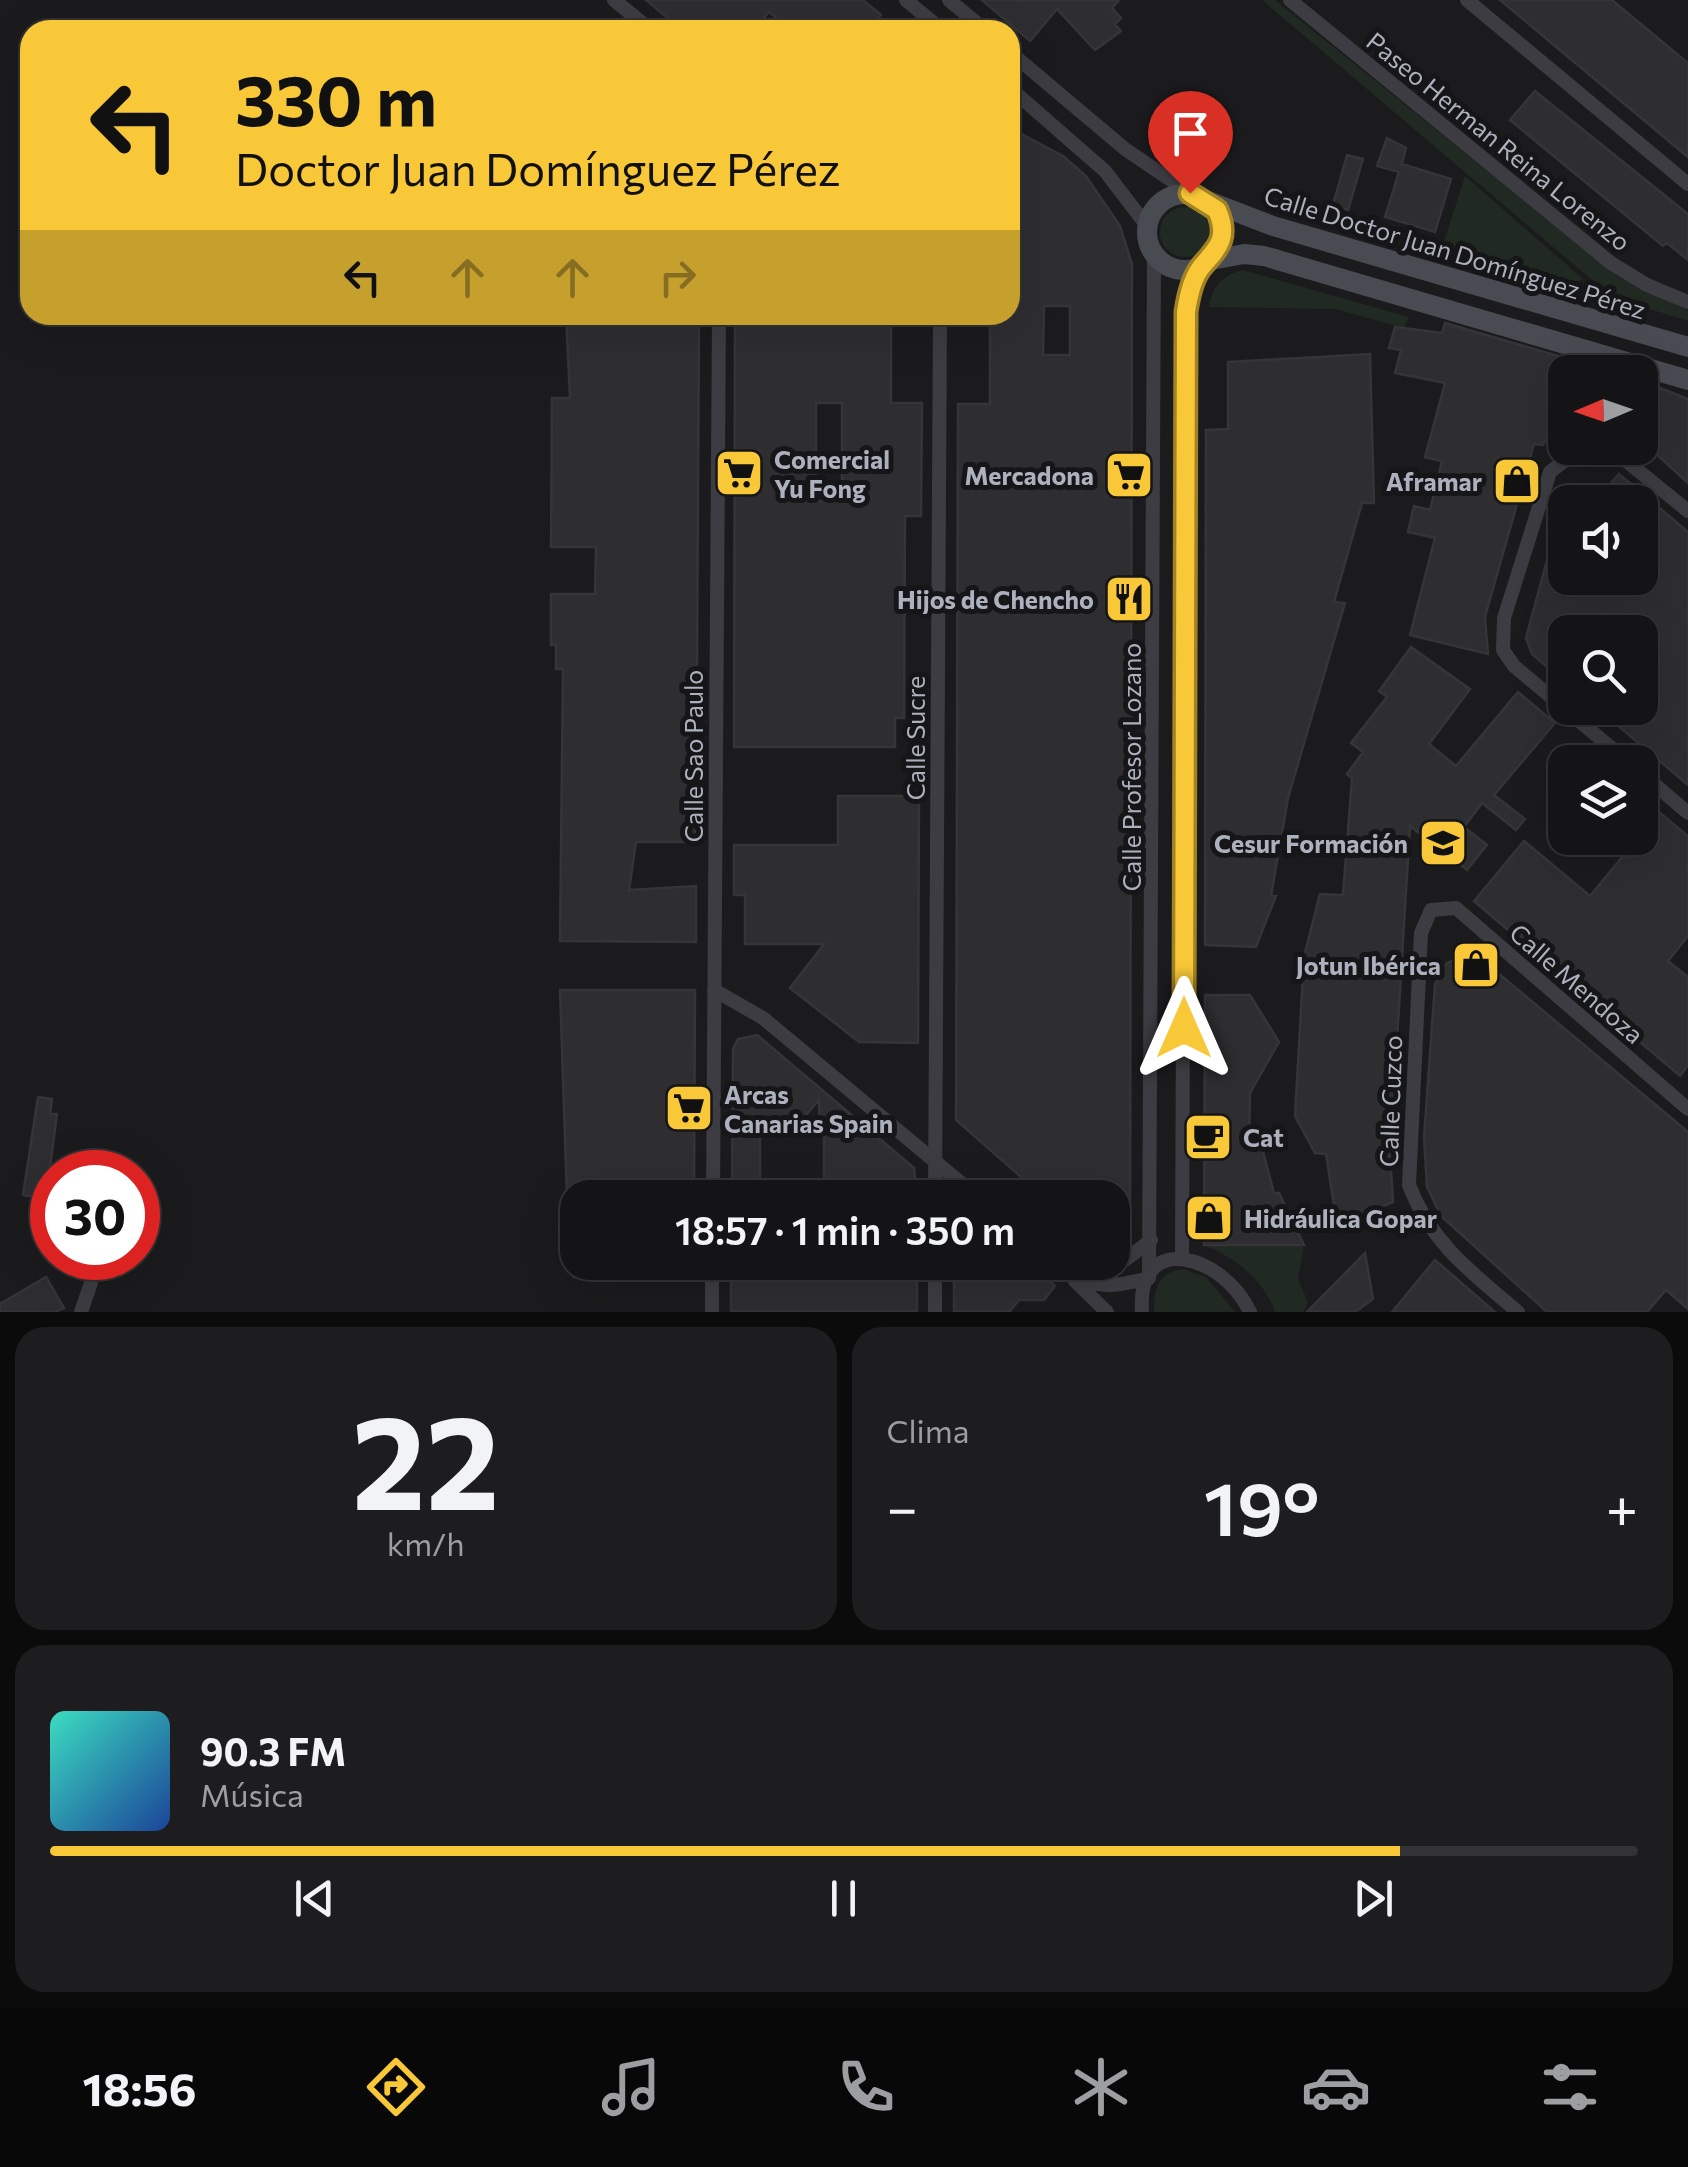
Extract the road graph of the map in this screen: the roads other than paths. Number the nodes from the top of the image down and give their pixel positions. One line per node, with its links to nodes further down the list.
1 (614, 0): 6 (street)
2 (906, 0): 7 (street)
3 (949, 0): 8 (street)
4 (1290, 0): 18 (street, Paseo Herman Reina Lorenzo)
5 (1468, 0): 13 (street)
6 (639, 20)
7 (926, 20)
8 (972, 20)
9 (1020, 60): 14 (street, Calle Doctor Juan Domínguez Pérez)
10 (1020, 97): 12 (street)
11 (1020, 107): 12 (street)
12 (1039, 113): 15 (street)
13 (1688, 184)
14 (1199, 197): 15 (street); 17 (street); 21 (street, Calle Doctor Juan Domínguez Pérez)
15 (1146, 226): 16 (street)
16 (1154, 255): 17 (street); 34 (street, Calle Profesor Lozano)
17 (1206, 263): 22 (street); 36 (street)
18 (1688, 302)
19 (719, 325): 28 (street, Calle Sao Paulo)
20 (940, 325): 30 (street, Calle Sucre)
21 (1688, 347)
22 (1688, 380)
23 (1688, 511): 24 (street)
24 (1608, 745)
25 (1658, 787): 26 (street)
26 (1688, 813)
27 (1431, 910): 29 (street, Calle Mendoza); 49 (street, Calle Cuzco)
28 (714, 990): 30 (street); 31 (street, Calle Sao Paulo)
29 (1688, 1109)
30 (936, 1161): 32 (street, Calle Sucre); 33 (street)
31 (713, 1180)
32 (935, 1180)
33 (958, 1180)
34 (1152, 1240): 35 (street); 37 (street, Calle Profesor Lozano)
35 (1130, 1256)
36 (1182, 1256): 37 (street); 48 (street)
37 (1149, 1278): 41 (street); 47 (street, Calle Profesor Lozano)
38 (712, 1280): 44 (street)
39 (935, 1280): 45 (street)
40 (1074, 1280): 46 (street)
41 (1082, 1280)
42 (91, 1283): 43 (street)
43 (81, 1312)
44 (712, 1312)
45 (935, 1312)
46 (1107, 1312)
47 (1142, 1312)
48 (1250, 1312)
49 (1518, 1312)

